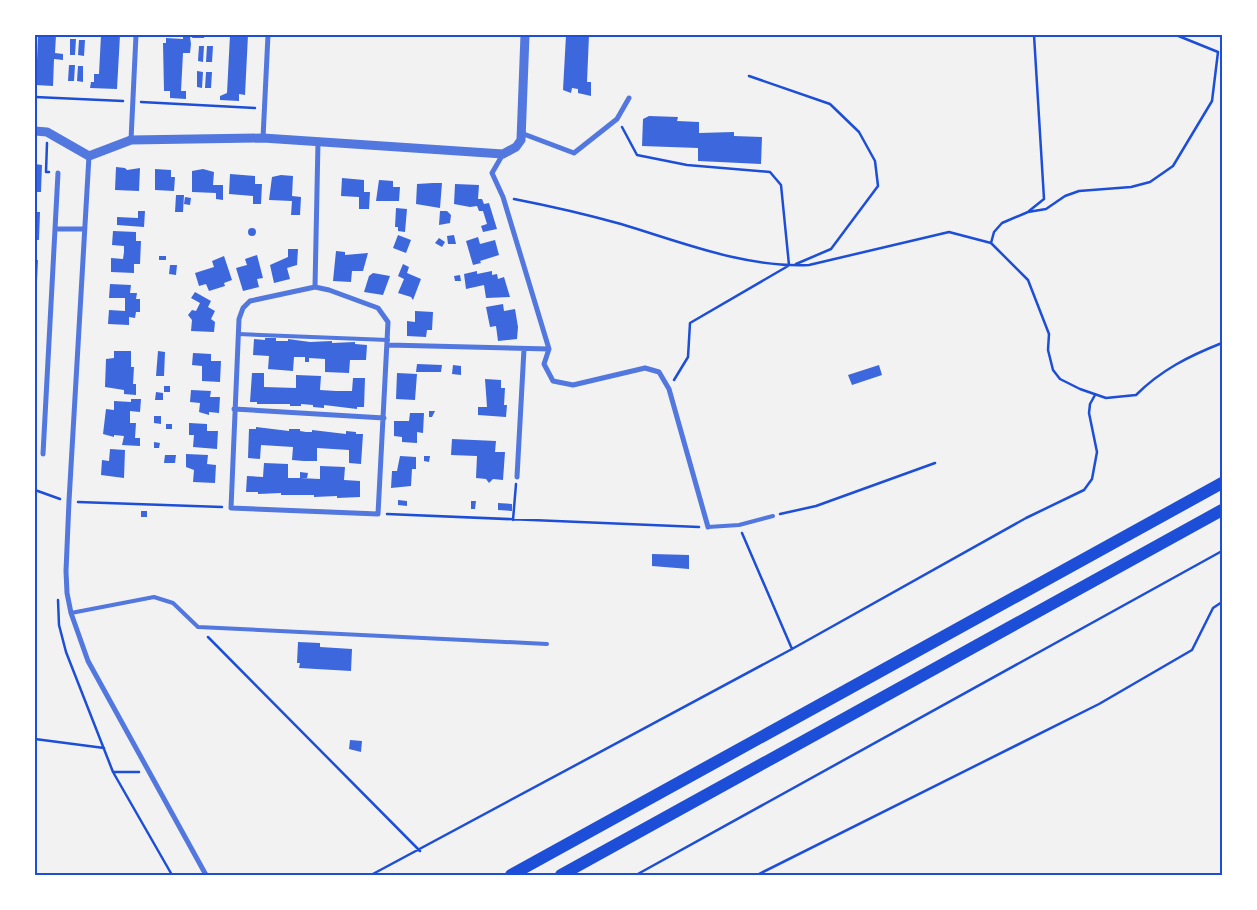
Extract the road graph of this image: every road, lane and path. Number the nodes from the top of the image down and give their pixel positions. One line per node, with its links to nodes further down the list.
1 (136, 35): 9 (street)
2 (268, 35): 10 (street)
3 (524, 35): 14 (street)
4 (1034, 35): 22 (path)
5 (1176, 35): 22 (path)
6 (749, 76): 26 (path)
7 (35, 97): 9 (path)
8 (629, 98): 11 (street)
9 (133, 102): 10 (path); 16 (street)
10 (264, 108): 15 (street)
11 (617, 119): 14 (street); 26 (path)
12 (35, 131): 13 (street)
13 (47, 132): 19 (street); 20 (path)
14 (521, 133): 18 (street)
15 (263, 138): 16 (street); 17 (street)
16 (131, 140): 19 (street)
17 (318, 142): 18 (street); 27 (street)
18 (503, 154): 21 (street)
19 (89, 156): 24 (street)
20 (58, 173): 23 (street)
21 (503, 197): 26 (path); 32 (street)
22 (1028, 212): 25 (path)
23 (55, 229): 24 (street); 37 (street)
24 (84, 230): 42 (street)
25 (991, 243): 26 (path); 34 (path)
26 (789, 266): 33 (path)
27 (315, 287): 28 (street); 29 (street)
28 (238, 334): 29 (lane); 35 (street)
29 (388, 342): 31 (street); 36 (street)
30 (1222, 343): 34 (path)
31 (524, 349): 32 (street); 39 (street)
32 (549, 349): 33 (street)
33 (669, 389): 49 (street)
34 (1095, 395): 56 (path)
35 (234, 409): 36 (street); 43 (street)
36 (384, 418): 45 (street)
37 (44, 454)
38 (935, 463): 46 (path)
39 (516, 477): 47 (path)
40 (1222, 483): 65 (highway)
41 (35, 490): 42 (path)
42 (69, 501): 43 (path); 51 (street)
43 (231, 508): 45 (street)
44 (1222, 510): 66 (highway)
45 (378, 514): 47 (path)
46 (773, 516): 48 (lane)
47 (513, 520): 49 (path)
48 (738, 525): 49 (lane); 56 (path)
49 (708, 527)
50 (1222, 551): 67 (path)
51 (68, 592): 53 (street); 58 (path)
52 (1222, 602): 68 (path)
53 (71, 614): 54 (lane); 60 (street)
54 (198, 627): 55 (lane); 61 (path)
55 (547, 644)
56 (792, 649): 61 (path)
57 (35, 739): 58 (path)
58 (104, 748): 59 (path)
59 (113, 772): 60 (path); 62 (path)
60 (150, 772): 63 (street)
61 (420, 851): 64 (path)
62 (172, 875)
63 (206, 875)
64 (371, 875)
65 (511, 875)
66 (561, 875)
67 (636, 875)
68 (757, 875)

